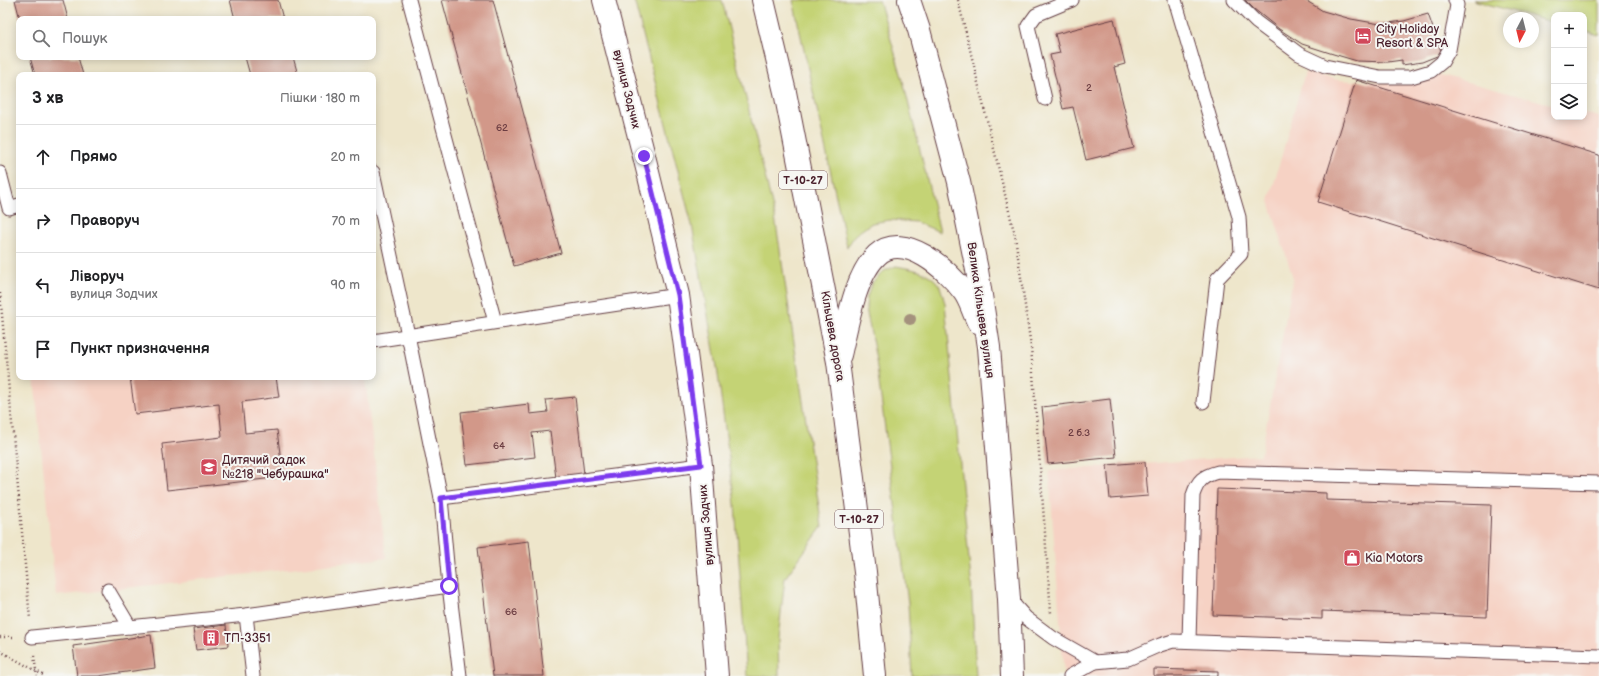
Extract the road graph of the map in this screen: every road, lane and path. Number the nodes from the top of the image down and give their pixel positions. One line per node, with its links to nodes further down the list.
1 (409, 0): 16 (lane)
2 (604, 0): 15 (main road, вулиця Зодчих)
3 (763, 0): 20 (main road, Кільцева дорога / Т-10-27)
4 (909, 0): 19 (main road, Велика Кільцева вулиця)
5 (958, 0): 31 (path)
6 (1072, 0): 10 (lane)
7 (1175, 0): 21 (lane)
8 (1234, 0): 9 (lane)
9 (1455, 0)
10 (1045, 99)
11 (0, 173): 13 (lane)
12 (376, 186): 17 (lane)
13 (9, 207)
14 (0, 293): 30 (path)
15 (678, 295): 16 (lane); 22 (main road, вулиця Зодчих)
16 (496, 322): 17 (lane)
17 (408, 335): 18 (lane); 24 (lane)
18 (376, 340)
19 (989, 347): 20 (main road); 27 (main road, Велика Кільцева вулиця)
20 (838, 362): 42 (main road, Кільцева дорога / Т-10-27)
21 (1203, 402)
22 (701, 465): 24 (lane); 41 (main road, вулиця Зодчих)
23 (1599, 483): 32 (lane)
24 (441, 498): 25 (lane)
25 (449, 586): 28 (lane); 40 (lane)
26 (108, 590): 29 (lane)
27 (1009, 599): 31 (lane); 43 (main road, Велика Кільцева вулиця)
28 (246, 615): 29 (lane); 39 (lane)
29 (130, 627): 30 (lane)
30 (32, 637): 36 (path)
31 (1053, 638): 35 (lane)
32 (1189, 641): 34 (lane); 35 (lane)
33 (0, 651): 36 (path)
34 (1599, 656)
35 (1095, 662): 44 (lane)
36 (36, 672): 37 (path); 38 (path)
37 (37, 676)
38 (45, 676)
39 (253, 676)
40 (460, 676)
41 (717, 676)
42 (874, 676)
43 (1012, 676)
44 (1070, 676)

